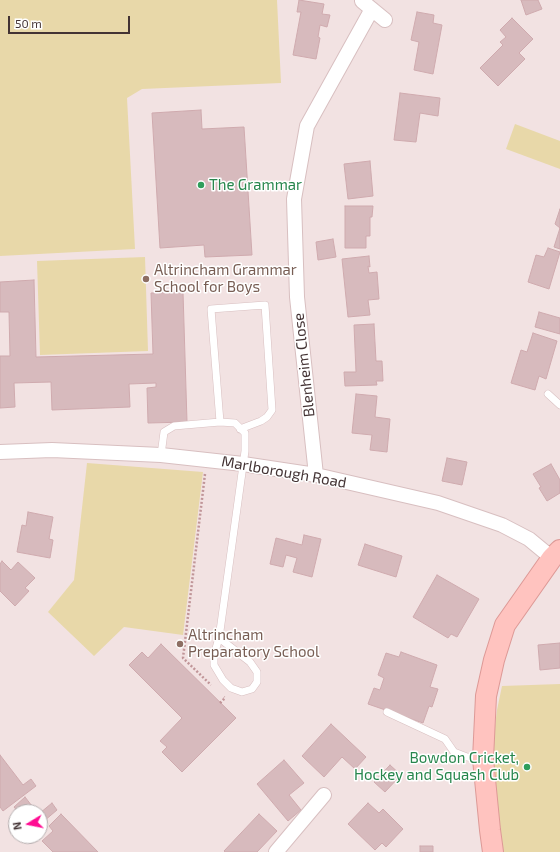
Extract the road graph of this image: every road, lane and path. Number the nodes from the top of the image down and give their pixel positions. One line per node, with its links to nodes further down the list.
1 (367, 5): 2 (street, Blenheim Close); 11 (street, Blenheim Close)
2 (385, 20)
3 (548, 394): 4 (lane)
4 (560, 405)
5 (220, 422): 6 (lane); 6 (lane); 8 (lane)
6 (240, 429): 10 (lane)
7 (0, 452): 8 (street, Marlborough Road)
8 (161, 455): 9 (street, Marlborough Road)
9 (207, 460): 10 (street, Marlborough Road); 14 (path)
10 (243, 464): 11 (street, Marlborough Road); 13 (lane)
11 (316, 475): 12 (street, Marlborough Road)
12 (556, 554): 18 (main road)
13 (219, 638): 13 (lane)
14 (214, 688)
15 (220, 693): 16 (path)
16 (220, 703)
17 (388, 712): 18 (lane)
18 (483, 759): 21 (main road)
19 (324, 795): 20 (street)
20 (276, 852)
21 (493, 852)

